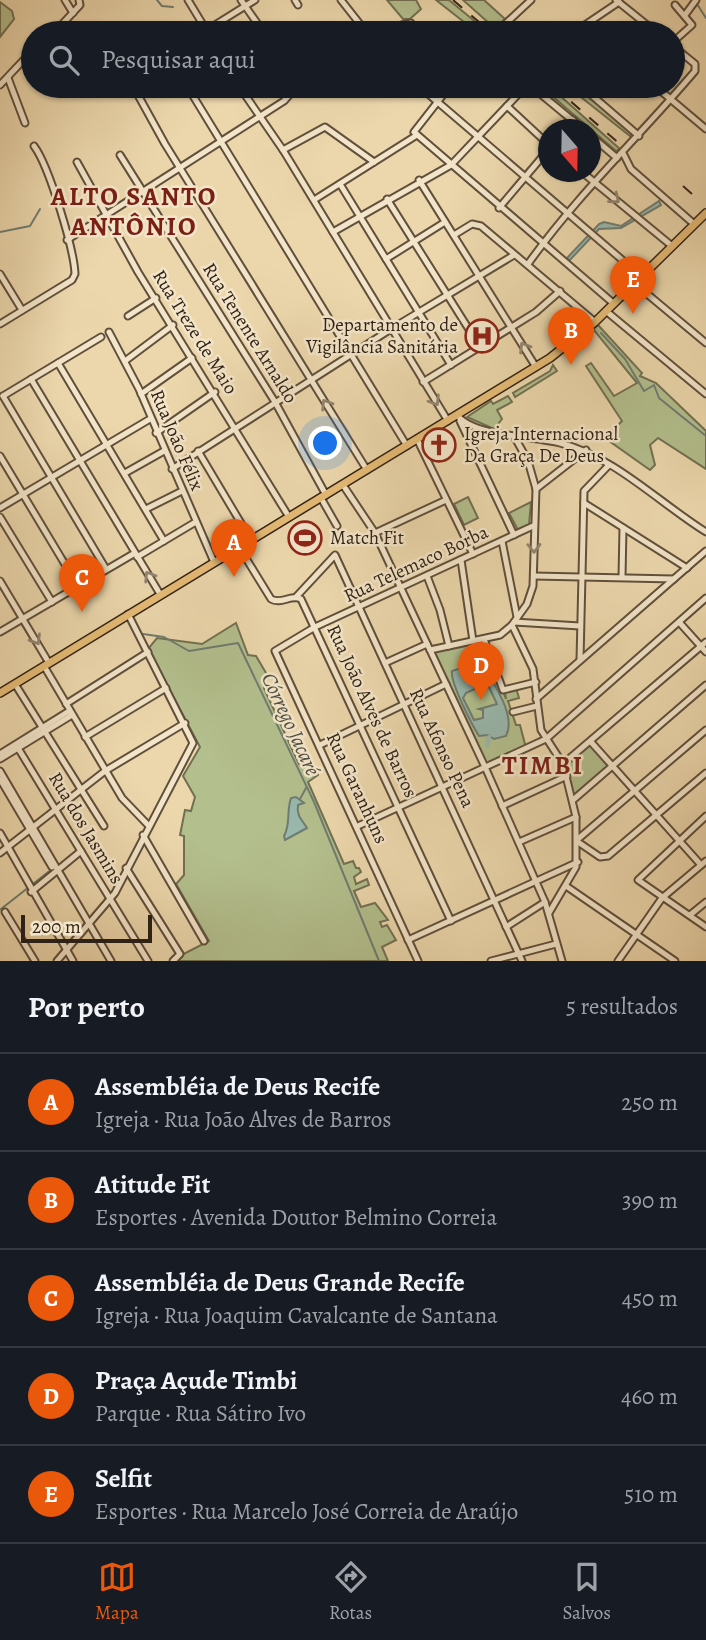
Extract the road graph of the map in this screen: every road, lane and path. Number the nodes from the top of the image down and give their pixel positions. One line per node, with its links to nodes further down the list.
1 (65, 0): 12 (street)
2 (79, 0): 12 (street)
3 (188, 0): 15 (street)
4 (241, 0): 11 (street)
5 (256, 0): 11 (street)
6 (341, 0): 18 (street)
7 (531, 0): 19 (street)
8 (617, 1): 20 (street); 21 (street)
9 (695, 2): 13 (street)
10 (676, 5): 13 (street)
11 (245, 6): 16 (street); 17 (street)
12 (73, 13): 14 (street)
13 (685, 15): 22 (street)
14 (65, 21)
15 (199, 21)
16 (222, 21)
17 (256, 21)
18 (358, 21)
19 (508, 21)
20 (592, 21)
21 (642, 21)
22 (685, 32)
23 (685, 55): 26 (street)
24 (21, 63): 25 (street)
25 (8, 78): 27 (street); 43 (street)
26 (685, 83)
27 (0, 85)
28 (140, 98): 60 (street)
29 (195, 98): 49 (street)
30 (246, 98): 41 (street)
31 (281, 98): 41 (street)
32 (433, 98): 39 (street)
33 (440, 98): 39 (street)
34 (515, 98): 40 (street)
35 (544, 98): 42 (street)
36 (595, 98): 47 (street)
37 (668, 98): 38 (street)
38 (670, 100): 44 (street); 47 (street)
39 (437, 101): 45 (street); 48 (street)
40 (507, 106): 46 (street); 48 (street)
41 (258, 117): 49 (street); 52 (street)
42 (572, 119)
43 (25, 123)
44 (706, 129)
45 (415, 133): 57 (street); 59 (street)
46 (538, 135)
47 (639, 136): 53 (street)
48 (478, 139): 59 (street); 62 (street)
49 (222, 141): 60 (street); 106 (street)
50 (601, 144): 55 (street)
51 (34, 146): 78 (street)
52 (283, 150): 57 (street); 68 (street)
53 (623, 153): 55 (street); 75 (street)
54 (120, 155): 66 (street, Rua Tenente Arnaldo)
55 (617, 158): 61 (street)
56 (77, 162): 73 (street, Rua Treze de Maio)
57 (374, 162): 65 (street)
58 (538, 162): 62 (street)
59 (451, 165): 63 (street); 69 (street)
60 (181, 167): 66 (street); 113 (street)
61 (601, 175)
62 (526, 177): 69 (street); 71 (street)
63 (419, 180): 67 (street); 74 (street)
64 (595, 182): 71 (street); 81 (street, one-way to 81)
65 (340, 184): 68 (street); 72 (street)
66 (144, 191): 73 (street); 119 (street, Rua Tenente Arnaldo)
67 (387, 199): 72 (street); 79 (street)
68 (314, 200): 76 (street)
69 (499, 208): 80 (street)
70 (706, 212): 75 (main road)
71 (568, 213): 80 (street); 87 (street)
72 (361, 215): 76 (street); 83 (street)
73 (106, 216): 78 (street); 91 (street, Rua Treze de Maio)
74 (445, 222): 77 (street); 79 (street)
75 (694, 224): 81 (main road)
76 (333, 232): 101 (street)
77 (454, 235): 82 (street); 86 (street)
78 (67, 240): 93 (street)
79 (414, 241): 83 (street); 90 (street)
80 (542, 244): 84 (street); 92 (street)
81 (672, 246): 87 (main road)
82 (514, 255): 84 (street); 86 (street)
83 (386, 259): 95 (street)
84 (528, 264): 89 (street)
85 (0, 274): 93 (street)
86 (481, 275): 90 (street); 100 (street)
87 (641, 276): 88 (main road)
88 (634, 283): 92 (main road); 104 (street)
89 (560, 291): 97 (street); 100 (street)
90 (448, 295): 95 (street); 105 (street)
91 (156, 298): 96 (street); 99 (street, Rua Treze de Maio)
92 (613, 303): 94 (main road)
93 (22, 310): 98 (street)
94 (606, 311): 97 (main road); 117 (street)
95 (419, 313): 101 (street); 110 (street)
96 (128, 316)
97 (595, 322): 111 (main road)
98 (0, 324)
99 (173, 325): 107 (street, Rua Treze de Maio); 108 (street)
100 (512, 328): 105 (street); 111 (street, one-way to 100)
101 (391, 329): 106 (street); 114 (street)
102 (109, 332): 108 (street, Rua João Félix)
103 (101, 337): 109 (street)
104 (706, 342)
105 (480, 347): 110 (street)
106 (351, 354): 113 (street); 128 (street)
107 (192, 358): 115 (street, Rua Treze de Maio); 116 (street)
108 (125, 361): 116 (street, Rua João Félix)
109 (58, 363): 112 (street); 127 (street)
110 (451, 365): 114 (street)
111 (536, 367): 120 (main road)
112 (31, 379): 118 (street); 133 (street)
113 (311, 379): 119 (street); 136 (street, one-way to 113)
114 (423, 382): 122 (street, one-way to 122)
115 (215, 392): 123 (street, Rua Treze de Maio); 124 (street)
116 (141, 394): 121 (street, Rua João Félix)
117 (706, 394)
118 (1, 397): 138 (street)
119 (275, 402): 123 (street); 143 (street, Rua Tenente Arnaldo)
120 (458, 417): 122 (main road); 125 (street); 156 (street)
121 (150, 419): 124 (street, Rua João Félix); 127 (street)
122 (448, 421): 126 (main road)
123 (236, 426): 131 (street); 149 (street, Rua Treze de Maio)
124 (156, 433): 130 (street, Rua João Félix)
125 (514, 436): 129 (street); 140 (street)
126 (417, 439): 128 (main road); 144 (street)
127 (106, 444): 133 (street); 137 (street)
128 (407, 446): 136 (main road)
129 (586, 450): 134 (street); 140 (street)
130 (164, 451): 135 (street, Rua João Félix); 137 (street)
131 (198, 452): 135 (street); 157 (street)
132 (0, 456): 142 (street)
133 (79, 461): 138 (street); 163 (street)
134 (609, 465): 145 (street); 154 (street)
135 (172, 469): 141 (street, Rua João Félix)
136 (367, 470): 139 (main road)
137 (125, 472): 147 (street)
138 (52, 477): 142 (street); 167 (street)
139 (343, 485): 143 (main road); 155 (street)
140 (536, 489): 152 (street)
141 (181, 491): 147 (street); 150 (street, Rua João Félix)
142 (23, 494): 146 (street); 174 (street)
143 (323, 496): 149 (main road); 151 (street, Rua Tenente Arnaldo)
144 (446, 500): 155 (street); 162 (street)
145 (584, 503): 153 (street); 170 (street)
146 (0, 508)
147 (146, 509): 158 (street)
148 (0, 517): 179 (street)
149 (289, 517): 157 (main road)
150 (194, 523): 158 (street); 165 (street, Rua João Félix)
151 (337, 526)
152 (533, 526): 156 (street, Rua Telemaco Borba); 169 (street, one-way to 169)
153 (623, 528): 166 (street); 171 (street)
154 (706, 532)
155 (375, 533): 175 (street)
156 (514, 535): 159 (street, Rua Telemaco Borba)
157 (251, 540): 160 (main road)
158 (164, 541): 163 (street)
159 (502, 541): 162 (street, Rua Telemaco Borba); 183 (street)
160 (239, 547): 165 (main road); 177 (street)
161 (706, 551): 166 (street)
162 (473, 554): 164 (street, Rua Telemaco Borba)
163 (136, 555): 167 (street); 176 (street, one-way to 163)
164 (461, 560): 168 (street, Rua Telemaco Borba); 189 (street)
165 (214, 562): 176 (main road)
166 (687, 568): 172 (street)
167 (106, 569): 174 (street)
168 (427, 576): 175 (street, Rua Telemaco Borba); 191 (street)
169 (534, 576): 170 (street); 183 (street)
170 (581, 577): 171 (street); 185 (street)
171 (622, 577): 172 (street)
172 (674, 579): 196 (street)
173 (0, 581): 182 (street)
174 (78, 586): 179 (street)
175 (401, 589): 180 (street, Rua Telemaco Borba); 192 (street)
176 (160, 594): 181 (main road)
177 (296, 597): 180 (street, Rua Afonso Pena); 186 (street, Rua João Alves de Barros)
178 (706, 598): 184 (street)
179 (52, 602): 182 (street)
180 (360, 609): 186 (street, Rua Telemaco Borba); 197 (street, Rua Afonso Pena)
181 (128, 614): 194 (street); 198 (main road)
182 (22, 618): 187 (street); 198 (street, one-way to 198)
183 (514, 622): 185 (street); 188 (street); 199 (street)
184 (678, 622): 190 (street); 215 (street)
185 (580, 626): 196 (street)
186 (315, 627): 193 (street, Rua Telemaco Borba); 211 (street, Rua João Alves de Barros)
187 (0, 632)
188 (484, 639): 189 (street); 199 (street)
189 (473, 641): 191 (street)
190 (703, 644): 195 (street); 216 (street)
191 (449, 646): 192 (street)
192 (429, 647): 197 (street); 201 (street)
193 (275, 651): 217 (street, Rua Garanhuns)
194 (148, 652): 203 (street); 206 (street)
195 (706, 652)
196 (580, 660): 205 (street)
197 (385, 663): 207 (street, Rua Afonso Pena)
198 (47, 664): 200 (main road); 206 (street)
199 (536, 682): 205 (street)
200 (15, 684): 204 (main road); 212 (street)
201 (446, 684): 207 (street); 222 (street)
202 (706, 685): 221 (street)
203 (166, 688): 210 (street); 214 (street)
204 (0, 693)
205 (537, 702): 208 (street); 215 (street)
206 (66, 704): 209 (street)
207 (404, 704): 211 (street); 228 (street, Rua Afonso Pena)
208 (513, 712)
209 (71, 713): 212 (street); 214 (street)
210 (185, 723): 224 (street); 238 (street)
211 (361, 724): 217 (street); 233 (street, Rua João Alves de Barros)
212 (44, 730): 218 (street); 219 (street); 229 (street)
213 (706, 730): 230 (street)
214 (85, 737): 224 (street)
215 (546, 739): 220 (street); 222 (street)
216 (591, 742): 220 (street); 221 (street)
217 (320, 745): 240 (street, Rua Garanhuns)
218 (19, 748): 219 (street); 234 (street, Rua dos Jasmins)
219 (0, 756)
220 (563, 764): 226 (street)
221 (613, 766): 230 (street); 231 (street)
222 (485, 767): 228 (street); 232 (street)
223 (0, 771): 241 (street)
224 (105, 771): 229 (street); 238 (street)
225 (706, 773): 235 (street)
226 (567, 776): 231 (street); 232 (street)
227 (0, 779): 241 (street)
228 (443, 787): 233 (street); 259 (street, Rua Afonso Pena)
229 (82, 790): 234 (street); 239 (street)
230 (635, 791): 235 (street); 245 (street)
231 (573, 800): 237 (street)
232 (502, 806): 246 (street)
233 (401, 809): 240 (street); 265 (street, Rua João Alves de Barros)
234 (56, 810): 241 (street); 248 (street, Rua dos Jasmins)
235 (656, 816): 244 (street); 245 (street)
236 (706, 816): 244 (street)
237 (576, 817): 245 (street); 246 (street)
238 (148, 825): 243 (street)
239 (104, 826)
240 (358, 826): 270 (street, Rua Garanhuns)
241 (32, 828): 247 (street); 253 (street)
242 (0, 833): 247 (street)
243 (143, 835): 252 (street); 271 (street)
244 (678, 840): 251 (street); 258 (street)
245 (578, 841): 250 (street)
246 (519, 842): 254 (street)
247 (8, 847): 249 (street); 256 (street)
248 (81, 851): 253 (street); 257 (street, Rua dos Jasmins)
249 (0, 853)
250 (578, 862): 254 (street); 255 (street)
251 (704, 863): 258 (street)
252 (126, 867): 257 (street); 280 (street)
253 (56, 868): 256 (street); 266 (street)
254 (537, 881): 259 (street); 260 (street)
255 (566, 886): 263 (street); 269 (street)
256 (31, 891): 273 (street)
257 (110, 898): 266 (street); 279 (street, Rua dos Jasmins)
258 (662, 898): 264 (street); 269 (street)
259 (495, 902): 265 (street); 267 (street, Rua Afonso Pena)
260 (545, 902): 263 (street); 267 (street)
261 (706, 902): 264 (street)
262 (5, 912): 275 (street)
263 (549, 913): 272 (street)
264 (690, 915): 268 (street)
265 (451, 921): 270 (street)
266 (89, 924): 273 (street); 278 (street)
267 (506, 927): 274 (street, Rua Afonso Pena)
268 (706, 927)
269 (637, 934): 285 (street); 286 (street)
270 (408, 940): 281 (street, Rua Garanhuns)
271 (204, 942)
272 (556, 944): 274 (street); 284 (street)
273 (67, 951): 276 (street); 277 (street)
274 (518, 954): 282 (street); 283 (street, Rua Afonso Pena)
275 (32, 960)
276 (57, 961)
277 (73, 961)
278 (111, 961)
279 (148, 961)
280 (173, 961)
281 (418, 961)
282 (491, 961)
283 (522, 961)
284 (562, 961)
285 (618, 961)
286 (675, 961)

